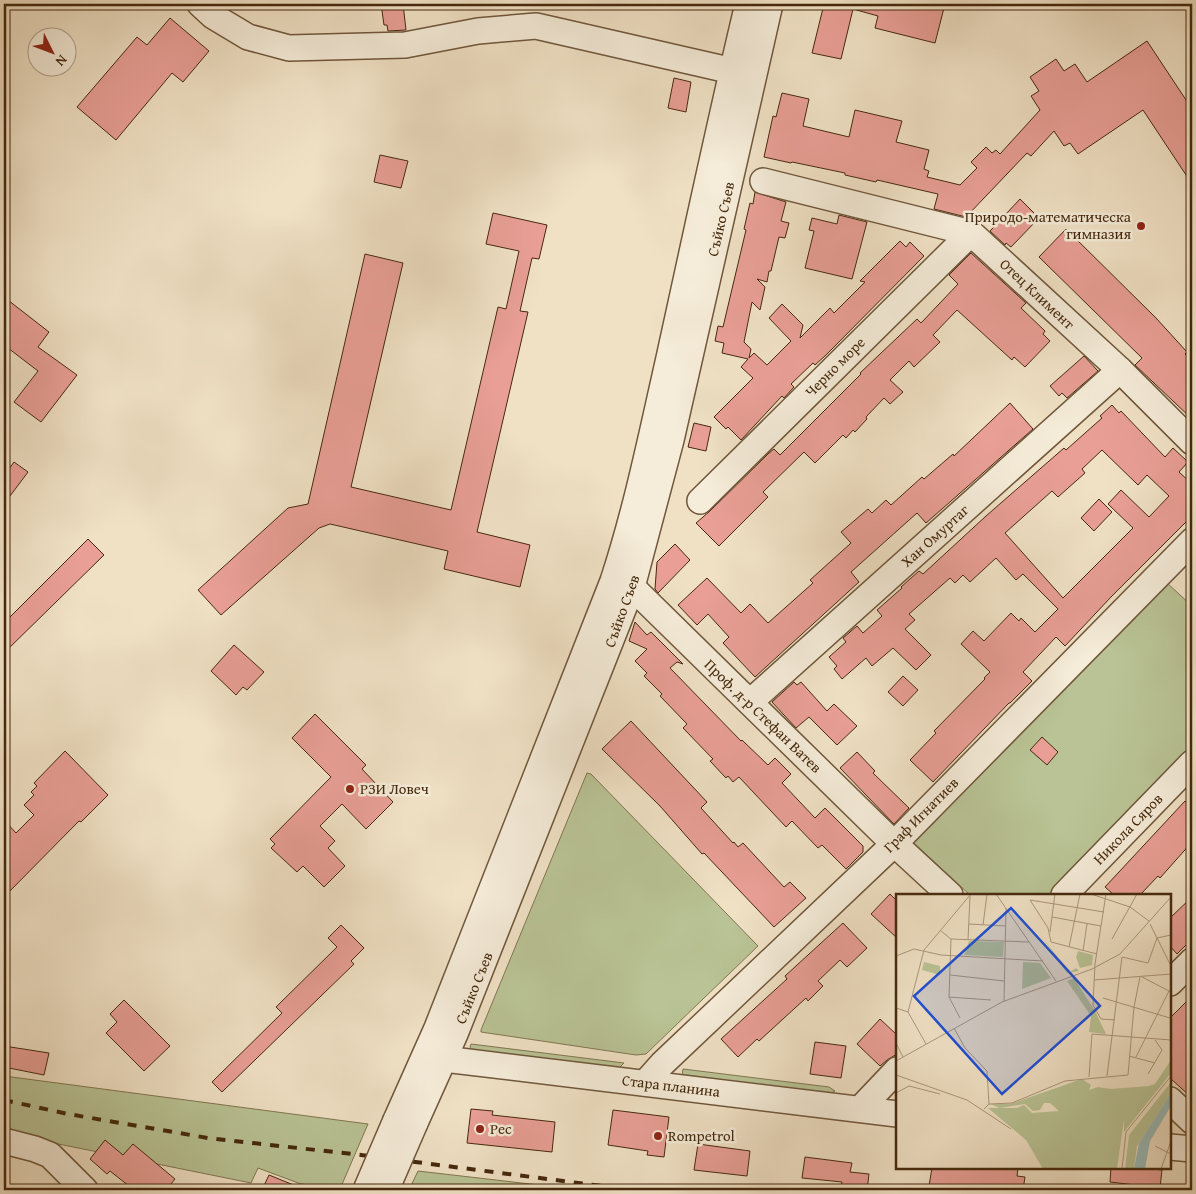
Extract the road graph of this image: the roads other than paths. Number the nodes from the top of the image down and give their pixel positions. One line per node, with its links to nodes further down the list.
1 (200, 4): 4 (street)
2 (748, 4): 4 (street, Съйко Съев)
3 (770, 4): 4 (street, Съйко Съев)
4 (742, 73): 11 (street, Съйко Съев)
5 (763, 181): 6 (street, Отец Климент)
6 (971, 233): 7 (street, Отец Климент); 9 (street, Черно море)
7 (1120, 370): 8 (street, Отец Климент); 12 (street, Хан Омуртаг)
8 (1192, 442)
9 (700, 501)
10 (1192, 541): 14 (street, Граф Игнатиев)
11 (623, 584): 12 (street, Проф. д-р Стефан Ватев); 19 (street, Съйко Съев)
12 (750, 702): 14 (street, Проф. д-р Стефан Ватев)
13 (1192, 763): 16 (street, Никола Сяров)
14 (894, 844): 15 (street, Проф. д-р Стефан Ватев); 21 (street, Граф Игнатиев)
15 (949, 894)
16 (1065, 894)
17 (1192, 961): 18 (street)
18 (1171, 982)
19 (436, 1055): 21 (street, Стара планина); 26 (street, Съйко Съев)
20 (896, 1071): 23 (street)
21 (645, 1083): 23 (street, Стара планина)
22 (1171, 1101): 25 (street)
23 (860, 1109): 24 (street, Стара планина)
24 (896, 1114)
25 (1192, 1121)
26 (405, 1122): 31 (street, Съйко Съев, bridge); 32 (street, Съйко Съев, bridge)
27 (4, 1142): 30 (street)
28 (1171, 1147): 29 (street)
29 (1192, 1149)
30 (85, 1190)
31 (366, 1190)
32 (386, 1190)

